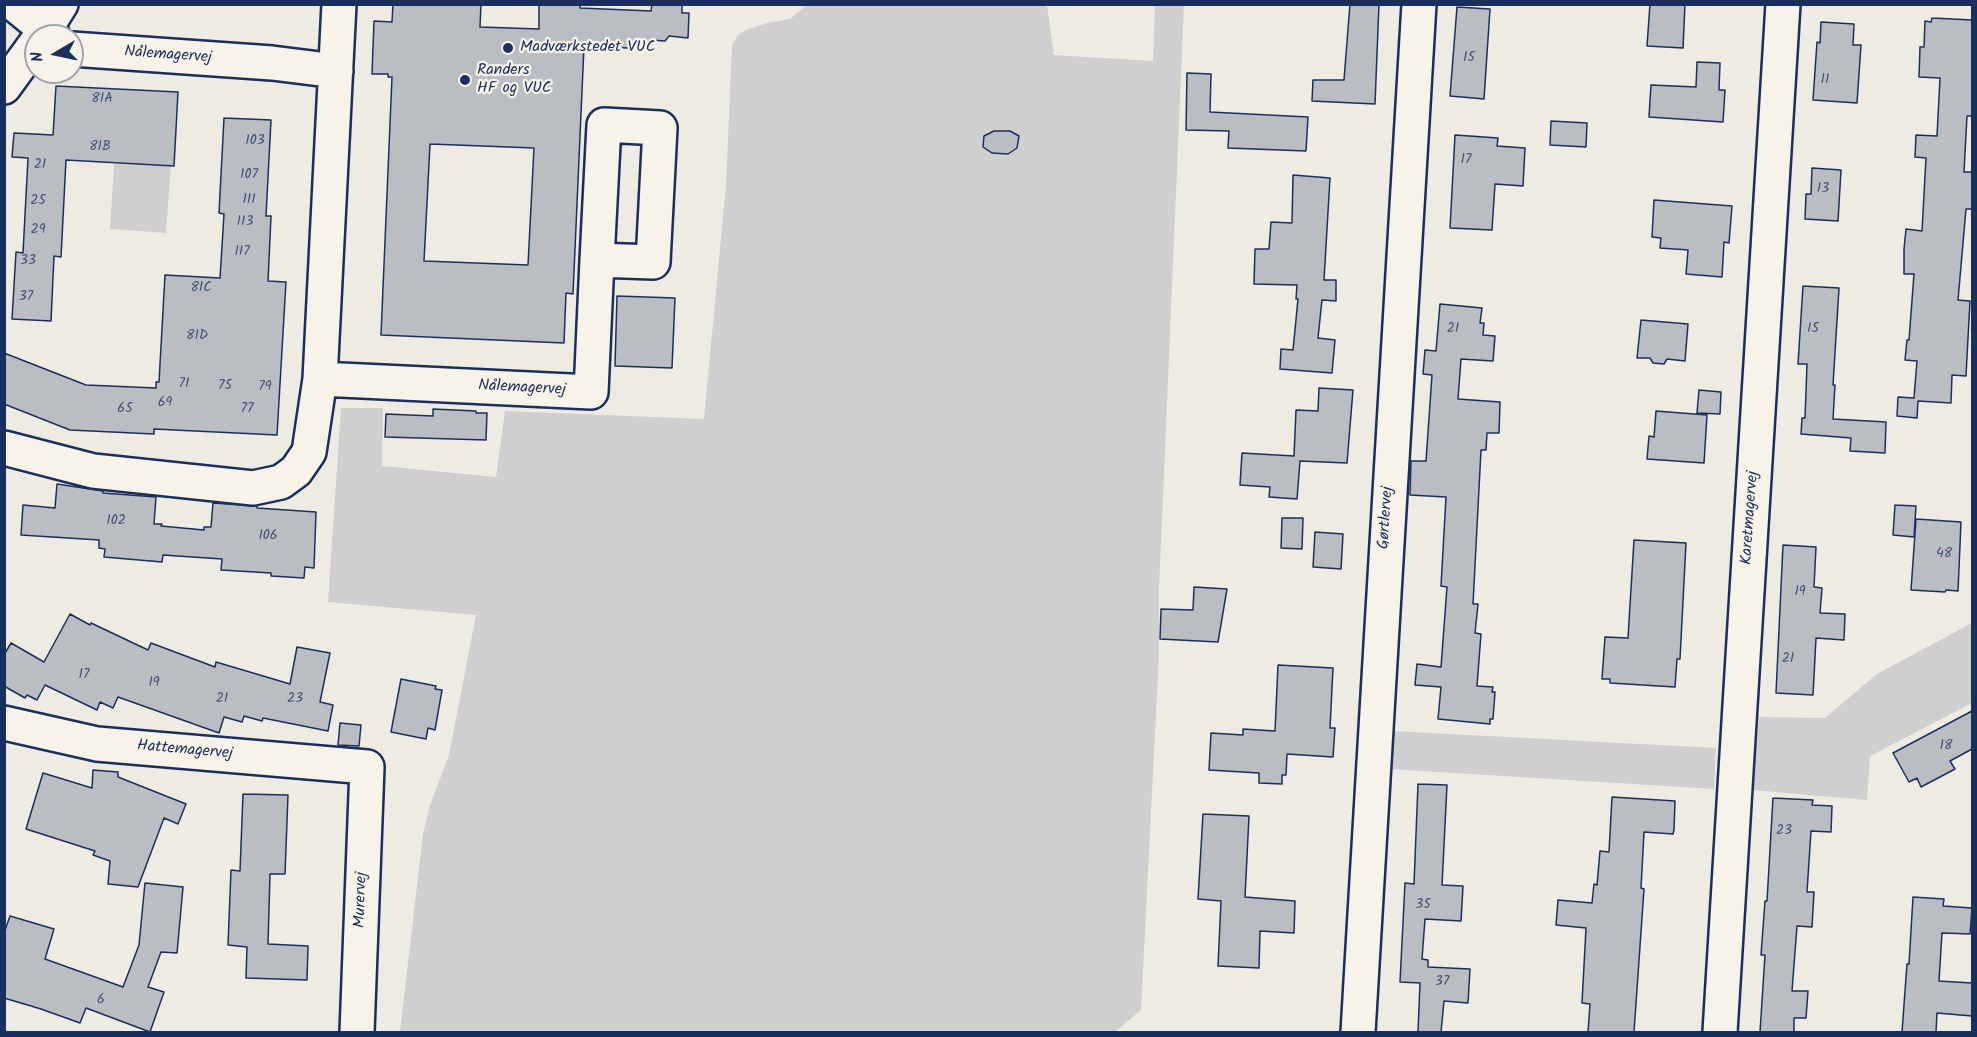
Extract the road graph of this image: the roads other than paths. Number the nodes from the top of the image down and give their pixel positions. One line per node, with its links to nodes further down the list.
1 (14, 4): 5 (street)
2 (339, 4): 8 (street)
3 (1419, 4): 16 (street, Gørtlervej)
4 (1783, 4): 17 (street, Karetmagervej)
5 (39, 24)
6 (84, 50): 8 (street, Nålemagervej)
7 (24, 60): 9 (street)
8 (336, 71): 11 (street)
9 (4, 87)
10 (597, 260): 11 (street, Nålemagervej)
11 (320, 379): 12 (street)
12 (4, 448)
13 (4, 723): 14 (street, Hattemagervej)
14 (367, 767): 15 (street, Murervej)
15 (357, 1032)
16 (1358, 1032)
17 (1720, 1032)

